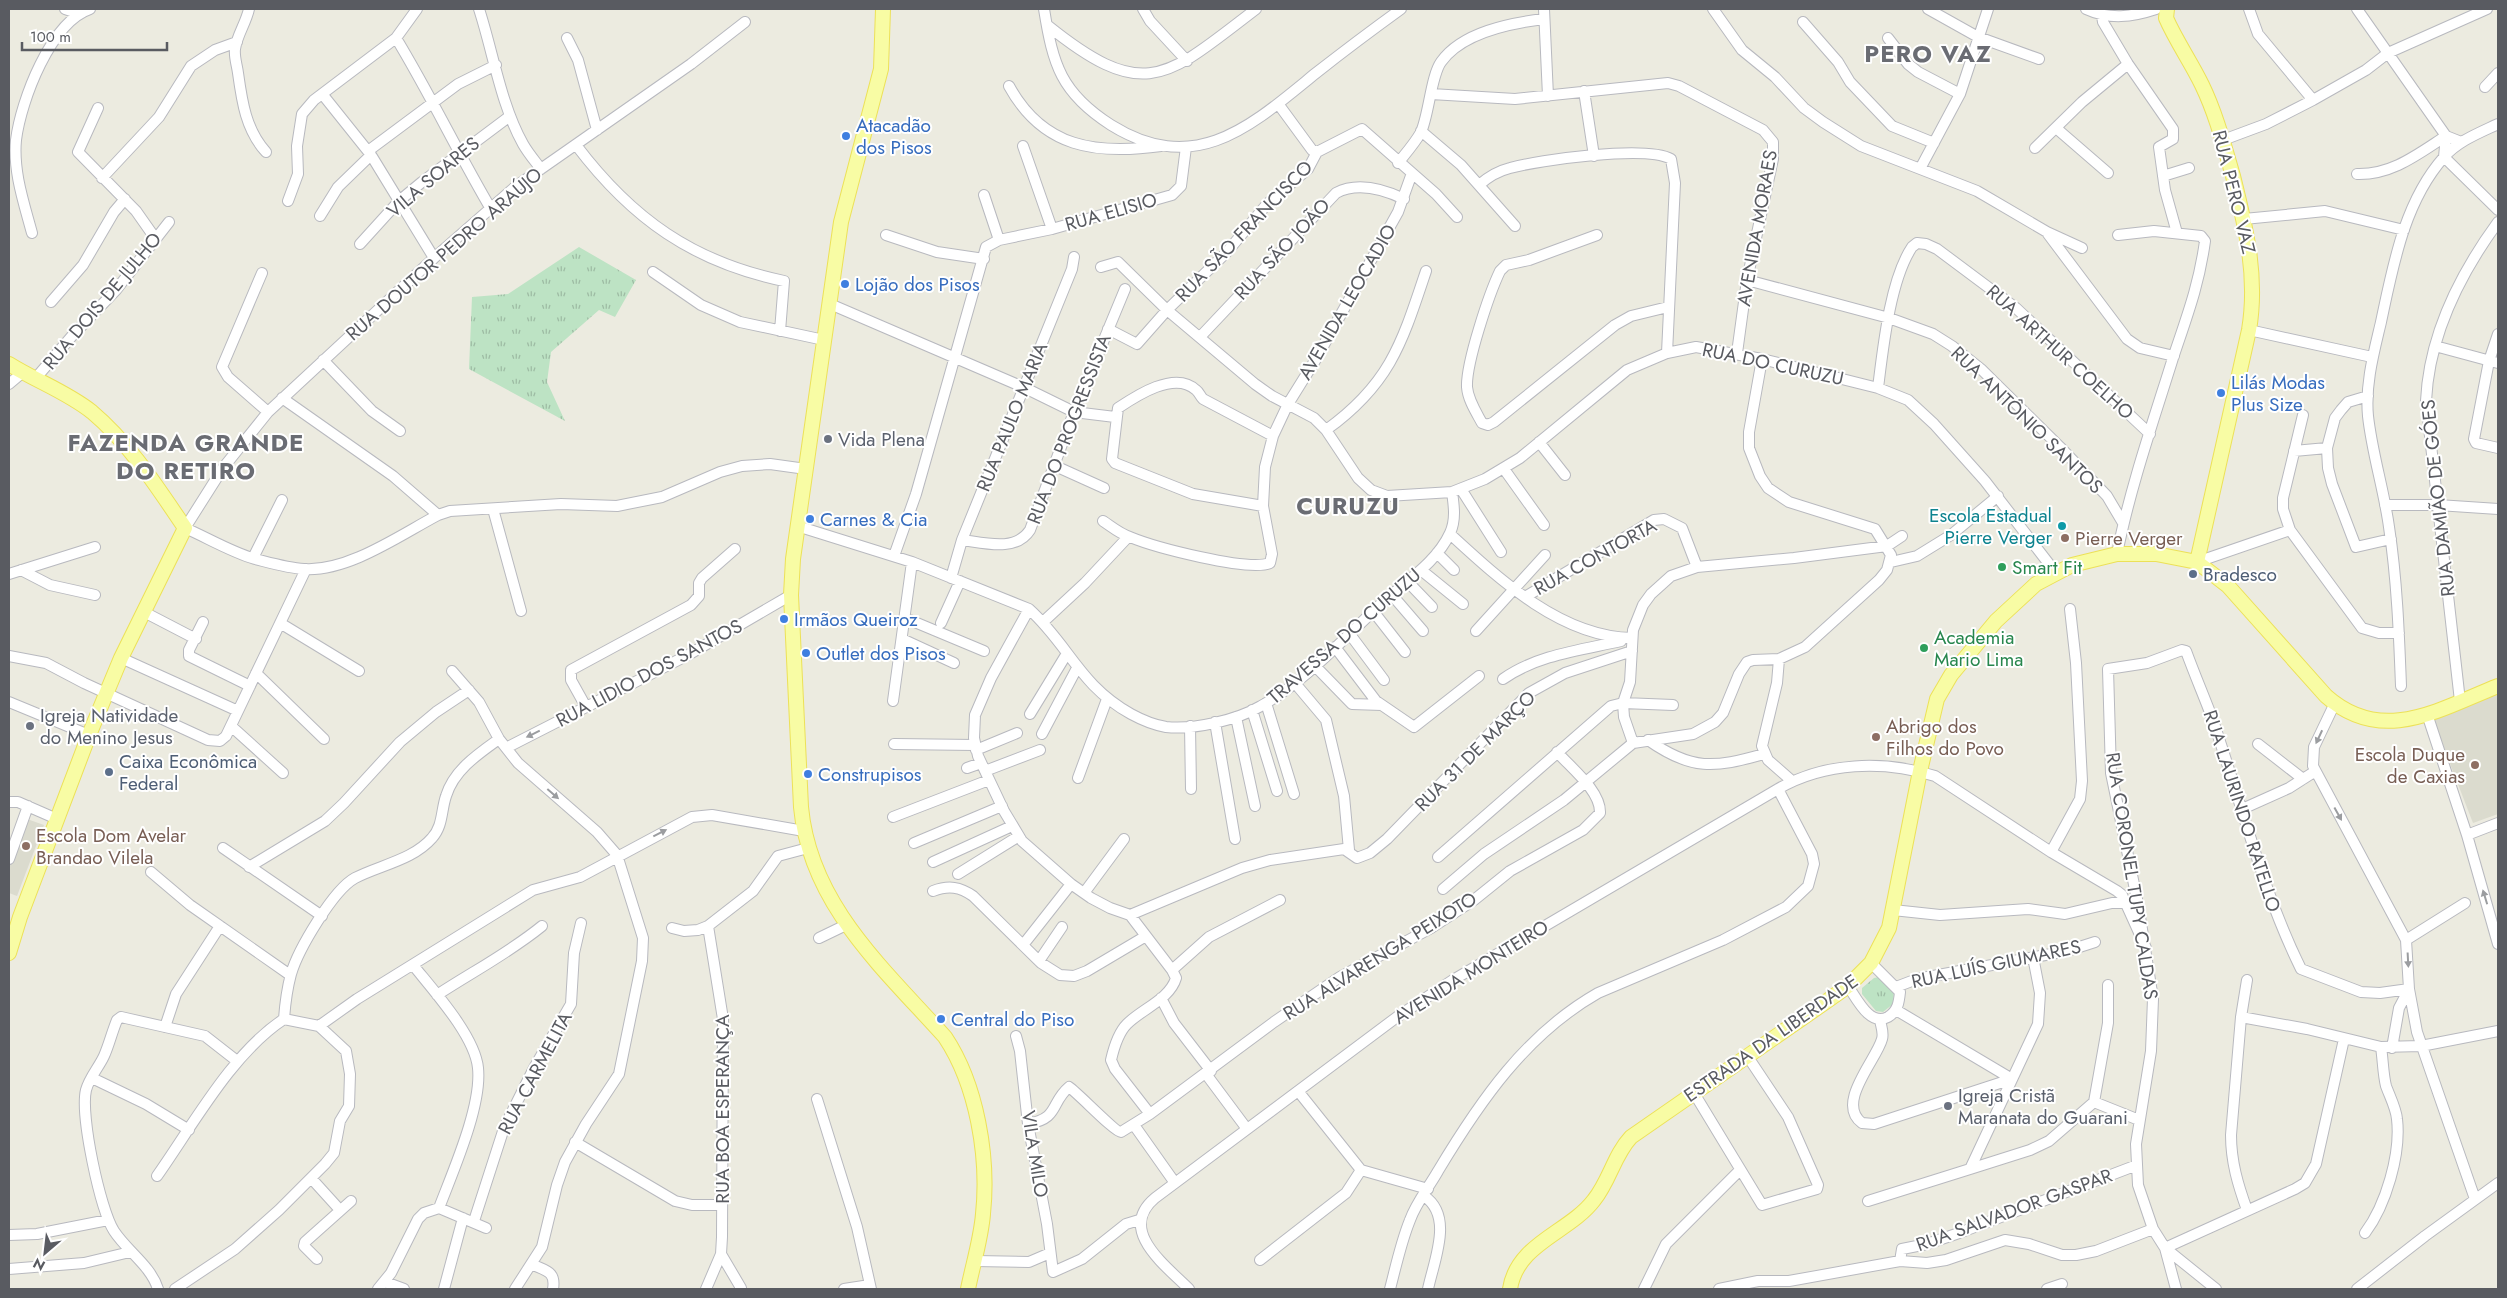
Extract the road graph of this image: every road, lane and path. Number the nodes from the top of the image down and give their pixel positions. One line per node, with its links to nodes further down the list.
1 (65, 9): 20 (street)
2 (90, 9): 20 (street)
3 (249, 9): 30 (street)
4 (417, 9): 27 (street)
5 (479, 9): 35 (street)
6 (883, 9): 113 (main road)
7 (1044, 9): 25 (street)
8 (1143, 9): 33 (street)
9 (1256, 9): 33 (street)
10 (1401, 9): 46 (street)
11 (1713, 9): 69 (street)
12 (1928, 9): 26 (street)
13 (1988, 9): 26 (street)
14 (2086, 9): 22 (street)
15 (2156, 9): 22 (street)
16 (2166, 9): 54 (main road, RUA PERO VAZ)
17 (2249, 9): 44 (street)
18 (2357, 9): 31 (street)
19 (2487, 9): 31 (street)
20 (77, 13): 95 (street)
21 (1544, 14): 41 (street); 43 (street)
22 (2102, 16): 34 (street)
23 (745, 22): 51 (street, RUA DOUTOR PEDRO ARAÚJO)
24 (1803, 22): 55 (street)
25 (1047, 25): 33 (street); 59 (street)
26 (1978, 36): 32 (street); 42 (street)
27 (396, 38): 40 (street); 45 (street)
28 (567, 38): 51 (street)
29 (1888, 38): 42 (street)
30 (237, 42): 62 (street); 76 (street)
31 (2388, 52): 44 (street); 53 (street)
32 (2039, 59)
33 (1187, 61)
34 (2128, 64): 50 (street); 75 (street)
35 (496, 65): 45 (street); 48 (street)
36 (2498, 73): 38 (street)
37 (1009, 86): 59 (street)
38 (2485, 87)
39 (1584, 91): 43 (street); 66 (street); 110 (street, AVENIDA MORAES)
40 (323, 94): 64 (street); 81 (street)
41 (1431, 94): 43 (street); 52 (street)
42 (1960, 94): 55 (street)
43 (1548, 96)
44 (2313, 100): 54 (street)
45 (433, 104): 64 (street); 65 (street)
46 (1279, 105): 60 (street); 63 (street, RUA SÃO FRANCISCO)
47 (98, 108): 76 (street)
48 (510, 116): 65 (street, VILA SOARES); 71 (street)
49 (2498, 124): 56 (street)
50 (2056, 128): 61 (street); 73 (street)
51 (597, 130): 57 (street, RUA DOUTOR PEDRO ARAÚJO)
52 (1421, 131): 68 (street); 77 (street)
53 (2446, 136): 56 (street); 67 (street); 74 (street)
54 (2223, 140): 87 (main road, RUA PERO VAZ)
55 (1934, 142): 69 (street)
56 (2461, 142): 67 (street)
57 (576, 146): 71 (street, RUA DOUTOR PEDRO ARAÚJO); 119 (street)
58 (1023, 146): 91 (street)
59 (1164, 146): 60 (street)
60 (1186, 148): 91 (street, RUA ELISIO)
61 (2035, 148)
62 (266, 152)
63 (1318, 152): 68 (street); 115 (street, RUA SÃO FRANCISCO)
64 (370, 153): 82 (street); 85 (street)
65 (458, 154): 82 (street, VILA SOARES); 83 (street)
66 (1594, 156): 77 (street); 114 (street)
67 (2444, 157): 84 (street); 92 (street)
68 (1398, 162): 72 (street)
69 (1921, 167): 93 (street)
70 (2190, 168): 75 (street)
71 (541, 169): 83 (street, RUA DOUTOR PEDRO ARAÚJO)
72 (1412, 173): 80 (street, AVENIDA LEOCADIO); 86 (street)
73 (2108, 173)
74 (2357, 174)
75 (2163, 176): 94 (street)
76 (102, 178): 79 (street)
77 (1479, 185): 90 (street)
78 (984, 195): 100 (street)
79 (126, 199): 99 (street); 112 (street)
80 (1404, 199): 121 (street, RUA SÃO JOÃO); 140 (street, AVENIDA LEOCADIO)
81 (288, 201)
82 (399, 201): 101 (street, VILA SOARES); 104 (street)
83 (491, 209): 104 (street, RUA DOUTOR PEDRO ARAÚJO)
84 (2498, 210)
85 (320, 216)
86 (1456, 217)
87 (2244, 219): 92 (street); 118 (main road, RUA PERO VAZ)
88 (169, 222): 99 (street, RUA DOIS DE JULHO)
89 (2498, 222): 123 (street, RUA DAMIÃO DE GÓES)
90 (1515, 226)
91 (1052, 229): 100 (street, RUA ELISIO)
92 (2404, 230): 128 (street)
93 (2047, 232): 102 (street); 126 (street)
94 (2177, 233): 98 (street); 126 (street)
95 (32, 234)
96 (1597, 234): 114 (street)
97 (886, 235): 105 (street)
98 (2118, 235)
99 (155, 238): 134 (street, RUA DOIS DE JULHO)
100 (994, 243): 105 (street)
101 (360, 244)
102 (2082, 248)
103 (1074, 256): 136 (street, RUA PAULO MARIA)
104 (434, 258): 130 (street, RUA DOUTOR PEDRO ARAÚJO)
105 (984, 259): 127 (street)
106 (1101, 267): 115 (street)
107 (1426, 271): 145 (street)
108 (653, 272): 119 (street)
109 (262, 273): 141 (street)
110 (1747, 280): 116 (street, RUA ANTÔNIO SANTOS); 125 (street, AVENIDA MORAES)
111 (1125, 289): 117 (street, RUA DO PROGRESSISTA)
112 (51, 302)
113 (830, 304): 122 (main road); 127 (street)
114 (1668, 307): 124 (street)
115 (1167, 310): 117 (street, RUA SÃO FRANCISCO); 121 (street)
116 (1889, 318): 137 (street); 147 (street, RUA ARTHUR COELHO); 168 (street, RUA ANTÔNIO SANTOS)
117 (1108, 330): 142 (street, RUA DO PROGRESSISTA)
118 (2249, 330): 128 (street); 189 (main road, RUA PERO VAZ)
119 (780, 331): 122 (street)
120 (2498, 334): 131 (street)
121 (1200, 336): 140 (street)
122 (824, 340): 154 (main road)
123 (2435, 346): 131 (street); 162 (street, RUA DAMIÃO DE GÓES)
124 (1667, 353): 125 (street, RUA DO CURUZU); 149 (street, RUA DO CURUZU)
125 (1737, 353): 129 (street, RUA DO CURUZU)
126 (2174, 356): 147 (street)
127 (955, 357): 136 (street); 185 (street)
128 (2372, 358): 138 (street)
129 (1762, 359): 137 (street, RUA DO CURUZU); 178 (street)
130 (323, 360): 139 (street, RUA DOUTOR PEDRO ARAÚJO); 146 (street)
131 (2494, 362): 151 (street)
132 (9, 364): 133 (main road)
133 (22, 372): 134 (main road); 135 (street)
134 (35, 380): 171 (main road)
135 (9, 384)
136 (1023, 387): 142 (street); 177 (street, RUA PAULO MARIA)
137 (1878, 388): 159 (street, RUA DO CURUZU)
138 (2368, 396): 150 (street); 161 (street)
139 (282, 398): 141 (street, RUA DOUTOR PEDRO ARAÚJO); 166 (street)
140 (1288, 404): 145 (street); 148 (street, AVENIDA LEOCADIO)
141 (268, 412): 171 (street, RUA DOUTOR PEDRO ARAÚJO)
142 (1074, 412): 144 (street); 153 (street, RUA DO PROGRESSISTA)
143 (2303, 415): 152 (street)
144 (1115, 417): 148 (street); 163 (street)
145 (1326, 430): 158 (street)
146 (400, 431)
147 (2150, 434): 168 (street)
148 (1273, 436): 163 (street, AVENIDA LEOCADIO)
149 (1539, 442): 155 (street, RUA DO CURUZU); 156 (street)
150 (2327, 448): 152 (street); 176 (street)
151 (2498, 448)
152 (2294, 451): 172 (street)
153 (1053, 465): 157 (street); 177 (street, RUA DO PROGRESSISTA)
154 (806, 468): 164 (street); 170 (main road)
155 (1504, 469): 158 (street, RUA DO CURUZU); 169 (street)
156 (1565, 476)
157 (1104, 488)
158 (1456, 491): 173 (street); 181 (street)
159 (1998, 496): 187 (street); 195 (street, RUA DO CURUZU)
160 (282, 500): 186 (street)
161 (2385, 505): 162 (street); 176 (street)
162 (2438, 505): 165 (street); 249 (street, RUA DAMIÃO DE GÓES)
163 (1263, 506): 175 (street, AVENIDA LEOCADIO)
164 (493, 509): 166 (street); 208 (street)
165 (2498, 509)
166 (438, 515): 191 (street)
167 (1103, 522): 175 (street)
168 (2123, 523): 183 (street)
169 (1544, 525)
170 (797, 526): 185 (street, TRAVESSA DO CURUZU); 200 (main road)
171 (185, 528): 186 (street); 209 (main road)
172 (2290, 530): 189 (street); 218 (street)
173 (1450, 534): 182 (street, TRAVESSA DO CURUZU); 199 (street)
174 (1902, 536): 178 (street)
175 (1128, 537): 213 (street)
176 (2391, 539): 218 (street)
177 (962, 540): 197 (street, RUA PAULO MARIA)
178 (1887, 546): 187 (street); 190 (street)
179 (95, 547): 192 (street)
180 (735, 549): 256 (street)
181 (1501, 552)
182 (1437, 553): 193 (street, TRAVESSA DO CURUZU); 194 (street)
183 (2117, 554): 189 (main road, ESTRADA DA LIBERDADE); 195 (main road, ESTRADA DA LIBERDADE)
184 (1545, 555): 199 (street)
185 (894, 556): 188 (street, TRAVESSA DO CURUZU)
186 (253, 558): 191 (street)
187 (1895, 560): 231 (street)
188 (912, 562): 197 (street, TRAVESSA DO CURUZU); 211 (street)
189 (2197, 562): 253 (main road, ESTRADA DA LIBERDADE)
190 (1697, 566): 203 (street, RUA CONTORTA); 220 (street)
191 (306, 569): 215 (street)
192 (21, 570): 196 (street); 202 (street)
193 (1420, 570): 198 (street, TRAVESSA DO CURUZU); 204 (street)
194 (1454, 570)
195 (2056, 573): 280 (main road, ESTRADA DA LIBERDADE)
196 (9, 574)
197 (956, 580): 206 (street, TRAVESSA DO CURUZU); 214 (street, RUA PAULO MARIA)
198 (1407, 581): 201 (street, TRAVESSA DO CURUZU); 205 (street)
199 (1514, 590): 203 (street); 217 (street)
200 (791, 595): 256 (street, RUA LIDIO DOS SANTOS); 300 (main road)
201 (1392, 595): 210 (street, TRAVESSA DO CURUZU); 216 (street)
202 (95, 596)
203 (1525, 597): 220 (street)
204 (1463, 604)
205 (1432, 607)
206 (1029, 609): 213 (street, TRAVESSA DO CURUZU); 274 (street)
207 (2070, 609): 309 (street)
208 (521, 611)
209 (144, 612): 221 (street); 230 (main road)
210 (1373, 612): 219 (street, TRAVESSA DO CURUZU); 226 (street)
211 (905, 618): 222 (street); 224 (street)
212 (203, 622): 221 (street)
213 (1043, 622): 228 (street, TRAVESSA DO CURUZU)
214 (941, 623)
215 (280, 624): 235 (street); 237 (street)
216 (1423, 631)
217 (1476, 631)
218 (2399, 632): 243 (street)
219 (1349, 633): 223 (street, TRAVESSA DO CURUZU); 240 (street)
220 (1632, 638): 225 (street); 239 (street)
221 (196, 639): 242 (street)
222 (902, 639): 232 (street); 248 (street)
223 (1335, 646): 233 (street, TRAVESSA DO CURUZU); 254 (street)
224 (984, 651)
225 (1632, 651): 252 (street); 308 (street, RUA 31 DE MARÇO)
226 (1405, 652)
227 (2186, 652): 295 (street, RUA LAURINDO RATELLO); 324 (street, RUA CORONEL TUPY CALDAS)
228 (1066, 655): 234 (street, TRAVESSA DO CURUZU); 259 (street)
229 (9, 656): 246 (street)
230 (121, 658): 246 (main road); 258 (street)
231 (1779, 659): 269 (street); 277 (street)
232 (954, 663)
233 (1314, 665): 241 (street, TRAVESSA DO CURUZU); 254 (street)
234 (1076, 668): 247 (street, TRAVESSA DO CURUZU); 266 (street)
235 (358, 671)
236 (452, 671): 245 (street)
237 (256, 672): 242 (street); 268 (street)
238 (1479, 676): 254 (street)
239 (1503, 679)
240 (1384, 680)
241 (1294, 682): 251 (street, TRAVESSA DO CURUZU); 308 (street)
242 (250, 686): 258 (street)
243 (2401, 686)
244 (2498, 686): 249 (main road, ESTRADA DA LIBERDADE)
245 (469, 690): 270 (street); 314 (street)
246 (107, 692): 263 (street); 267 (main road)
247 (1107, 698): 264 (street, TRAVESSA DO CURUZU); 283 (street)
248 (893, 701)
249 (2460, 701): 260 (main road, ESTRADA DA LIBERDADE)
250 (9, 702): 267 (street)
251 (1266, 703): 257 (street, TRAVESSA DO CURUZU); 290 (street)
252 (1623, 703): 255 (street); 271 (street); 276 (street)
253 (2335, 703): 260 (main road, ESTRADA DA LIBERDADE); 281 (street, one-way to 281)
254 (1382, 705)
255 (1673, 705)
256 (586, 708): 270 (street, RUA LIDIO DOS SANTOS, one-way to 270)
257 (1252, 710): 261 (street, TRAVESSA DO CURUZU); 289 (street)
258 (238, 711): 263 (street)
259 (1030, 714)
260 (2427, 714): 302 (street)
261 (1236, 717): 262 (street, TRAVESSA DO CURUZU); 294 (street)
262 (1215, 722): 264 (street, TRAVESSA DO CURUZU); 304 (street)
263 (231, 726): 282 (street)
264 (1190, 726): 287 (street)
265 (1017, 733): 274 (street)
266 (1042, 734)
267 (89, 735): 297 (main road)
268 (324, 738)
269 (1648, 740): 271 (street); 277 (street)
270 (502, 743): 310 (street, one-way to 310); 327 (street)
271 (1633, 743): 286 (street)
272 (894, 744): 274 (street)
273 (2258, 744): 284 (street)
274 (976, 748): 279 (street)
275 (1040, 750): 279 (street)
276 (1557, 752): 286 (street, RUA ALVARENGA PEIXOTO); 311 (street)
277 (1764, 754): 285 (street)
278 (967, 768): 279 (street)
279 (985, 771): 293 (street); 296 (street)
280 (1920, 771): 285 (street, AVENIDA MONTEIRO); 309 (street, AVENIDA MONTEIRO); 325 (main road, ESTRADA DA LIBERDADE)
281 (2314, 772): 284 (street); 338 (street, one-way to 338)
282 (283, 773)
283 (1078, 778)
284 (2303, 779): 295 (street)
285 (1792, 781): 288 (street, AVENIDA MONTEIRO)
286 (1584, 782): 318 (street); 371 (street, RUA ALVARENGA PEIXOTO)
287 (1191, 789)
288 (1778, 790): 374 (street, AVENIDA MONTEIRO); 393 (street)
289 (1277, 791)
290 (1294, 794)
291 (9, 802): 292 (street)
292 (28, 806): 297 (street); 312 (street)
293 (1002, 806): 299 (street); 305 (street)
294 (1255, 806)
295 (2240, 810): 354 (street, RUA LAURINDO RATELLO)
296 (893, 817)
297 (57, 819): 343 (main road)
298 (2498, 824): 302 (street)
299 (1012, 826): 301 (street); 313 (street)
300 (804, 831): 307 (main road); 310 (street, one-way to 300)
301 (1019, 836): 316 (street); 317 (street)
302 (2467, 836): 335 (street, one-way to 302)
303 (1124, 839): 320 (street)
304 (1235, 839)
305 (914, 843)
306 (223, 848): 314 (street)
307 (808, 848): 329 (main road); 332 (street)
308 (1349, 850): 326 (street)
309 (2051, 852): 322 (street, AVENIDA MONTEIRO)
310 (617, 856): 347 (street); 384 (street)
311 (1438, 857)
312 (9, 859)
313 (933, 862)
314 (249, 867): 327 (street)
315 (151, 872): 330 (street)
316 (958, 874)
317 (1071, 884): 320 (street); 341 (street)
318 (1443, 889)
319 (934, 891): 341 (street)
320 (1084, 893): 326 (street)
321 (1280, 900): 348 (street)
322 (2126, 903): 324 (street); 325 (street); 342 (street)
323 (2465, 903): 338 (street)
324 (2138, 904): 342 (street, RUA CORONEL TUPY CALDAS)
325 (1893, 910): 346 (main road, ESTRADA DA LIBERDADE)
326 (1130, 914): 336 (street)
327 (322, 916): 349 (street)
328 (581, 922): 404 (street, RUA CARMELITA)
329 (848, 924): 337 (street); 415 (main road)
330 (220, 926): 349 (street); 362 (street)
331 (542, 926): 355 (street)
332 (708, 926): 334 (street); 397 (street, RUA BOA ESPERANÇA)
333 (1062, 927): 345 (street)
334 (672, 928)
335 (2497, 932): 340 (street)
336 (1146, 936): 345 (street); 348 (street)
337 (819, 938)
338 (2406, 940): 354 (street, one-way to 354)
339 (2095, 942): 344 (street, RUA LUÍS GIUMARES)
340 (2498, 944)
341 (1023, 945): 345 (street)
342 (2146, 948): 379 (street, RUA CORONEL TUPY CALDAS)
343 (9, 954)
344 (2033, 957): 353 (street, RUA LUÍS GIUMARES); 373 (street)
345 (1039, 961)
346 (1871, 963): 352 (main road, ESTRADA DA LIBERDADE); 353 (street)
347 (413, 965): 355 (street); 361 (street)
348 (1172, 970): 356 (street)
349 (290, 976): 359 (street)
350 (2247, 980): 358 (street)
351 (2108, 985): 377 (street)
352 (1848, 986): 360 (street); 369 (main road, ESTRADA DA LIBERDADE)
353 (1896, 986): 357 (street)
354 (2409, 989): 366 (street); 368 (street)
355 (437, 995): 398 (street)
356 (1161, 998): 371 (street); 378 (street)
357 (1896, 1010): 360 (street); 373 (street)
358 (2241, 1017): 365 (street); 400 (street)
359 (284, 1019): 361 (street); 370 (street)
360 (1880, 1020): 373 (street)
361 (319, 1026): 390 (street)
362 (164, 1027): 370 (street); 372 (street)
363 (2498, 1031): 366 (street)
364 (1016, 1036): 380 (street, VILA MILO)
365 (2344, 1039): 367 (street); 400 (street)
366 (2421, 1046): 368 (street); 394 (street)
367 (2381, 1047): 368 (street); 407 (street)
368 (2392, 1048)
369 (1748, 1056): 375 (main road, ESTRADA DA LIBERDADE); 388 (street)
370 (238, 1062): 383 (street)
371 (1208, 1073): 378 (street, RUA ALVARENGA PEIXOTO); 382 (street)
372 (92, 1078): 383 (street); 402 (street)
373 (2012, 1078): 386 (street)
374 (1298, 1091): 382 (street, AVENIDA MONTEIRO); 387 (street)
375 (1694, 1093): 388 (street); 435 (main road, ESTRADA DA LIBERDADE)
376 (817, 1099): 421 (street)
377 (2094, 1102): 379 (street); 386 (street)
378 (1150, 1114): 381 (street, RUA ALVARENGA PEIXOTO)
379 (2139, 1120): 385 (street, RUA CORONEL TUPY CALDAS)
380 (1028, 1124): 381 (street); 411 (street, VILA MILO)
381 (1134, 1125): 391 (street)
382 (1247, 1129): 391 (street, AVENIDA MONTEIRO)
383 (189, 1130): 389 (street)
384 (575, 1142): 397 (street); 417 (street)
385 (2137, 1165): 406 (street, RUA CORONEL TUPY CALDAS); 416 (street, RUA SALVADOR GASPAR)
386 (1970, 1169): 396 (street)
387 (1361, 1170): 393 (street); 414 (street)
388 (1740, 1170): 436 (street)
389 (157, 1176)
390 (311, 1178): 399 (street); 424 (street)
391 (1175, 1183): 403 (street, AVENIDA MONTEIRO)
392 (2498, 1183): 394 (street)
393 (1426, 1192): 433 (street); 434 (street)
394 (2475, 1199): 441 (street)
395 (351, 1201): 399 (street)
396 (1868, 1201)
397 (722, 1205): 412 (street, RUA BOA ESPERANÇA)
398 (440, 1208): 401 (street); 420 (street)
399 (340, 1210): 413 (street)
400 (2247, 1210): 409 (street)
401 (463, 1218): 404 (street); 426 (street)
402 (108, 1220): 408 (street); 410 (street)
403 (1139, 1220): 411 (street, VILA MILO); 432 (street)
404 (474, 1221): 405 (street)
405 (486, 1228)
406 (2153, 1229): 409 (street, RUA CORONEL TUPY CALDAS); 416 (street)
407 (2365, 1233)
408 (9, 1235)
409 (2165, 1248): 439 (street); 440 (street, RUA CORONEL TUPY CALDAS)
410 (130, 1252): 418 (street); 423 (street)
411 (1050, 1253): 415 (street)
412 (721, 1254): 422 (street); 429 (street, RUA BOA ESPERANÇA)
413 (317, 1259)
414 (1260, 1260)
415 (975, 1261): 431 (main road)
416 (1900, 1261): 437 (street)
417 (531, 1264): 427 (street); 428 (street)
418 (9, 1269)
419 (2062, 1284): 438 (street)
420 (382, 1286): 425 (street)
421 (871, 1287): 430 (street)
422 (741, 1288)
423 (158, 1289)
424 (175, 1289)
425 (404, 1289)
426 (444, 1289)
427 (515, 1289)
428 (554, 1289)
429 (706, 1289)
430 (844, 1289)
431 (968, 1289)
432 (1189, 1289)
433 (1390, 1289)
434 (1428, 1289)
435 (1510, 1289)
436 (1644, 1289)
437 (1719, 1289)
438 (2048, 1289)
439 (2176, 1289)
440 (2216, 1289)
441 (2357, 1289)

